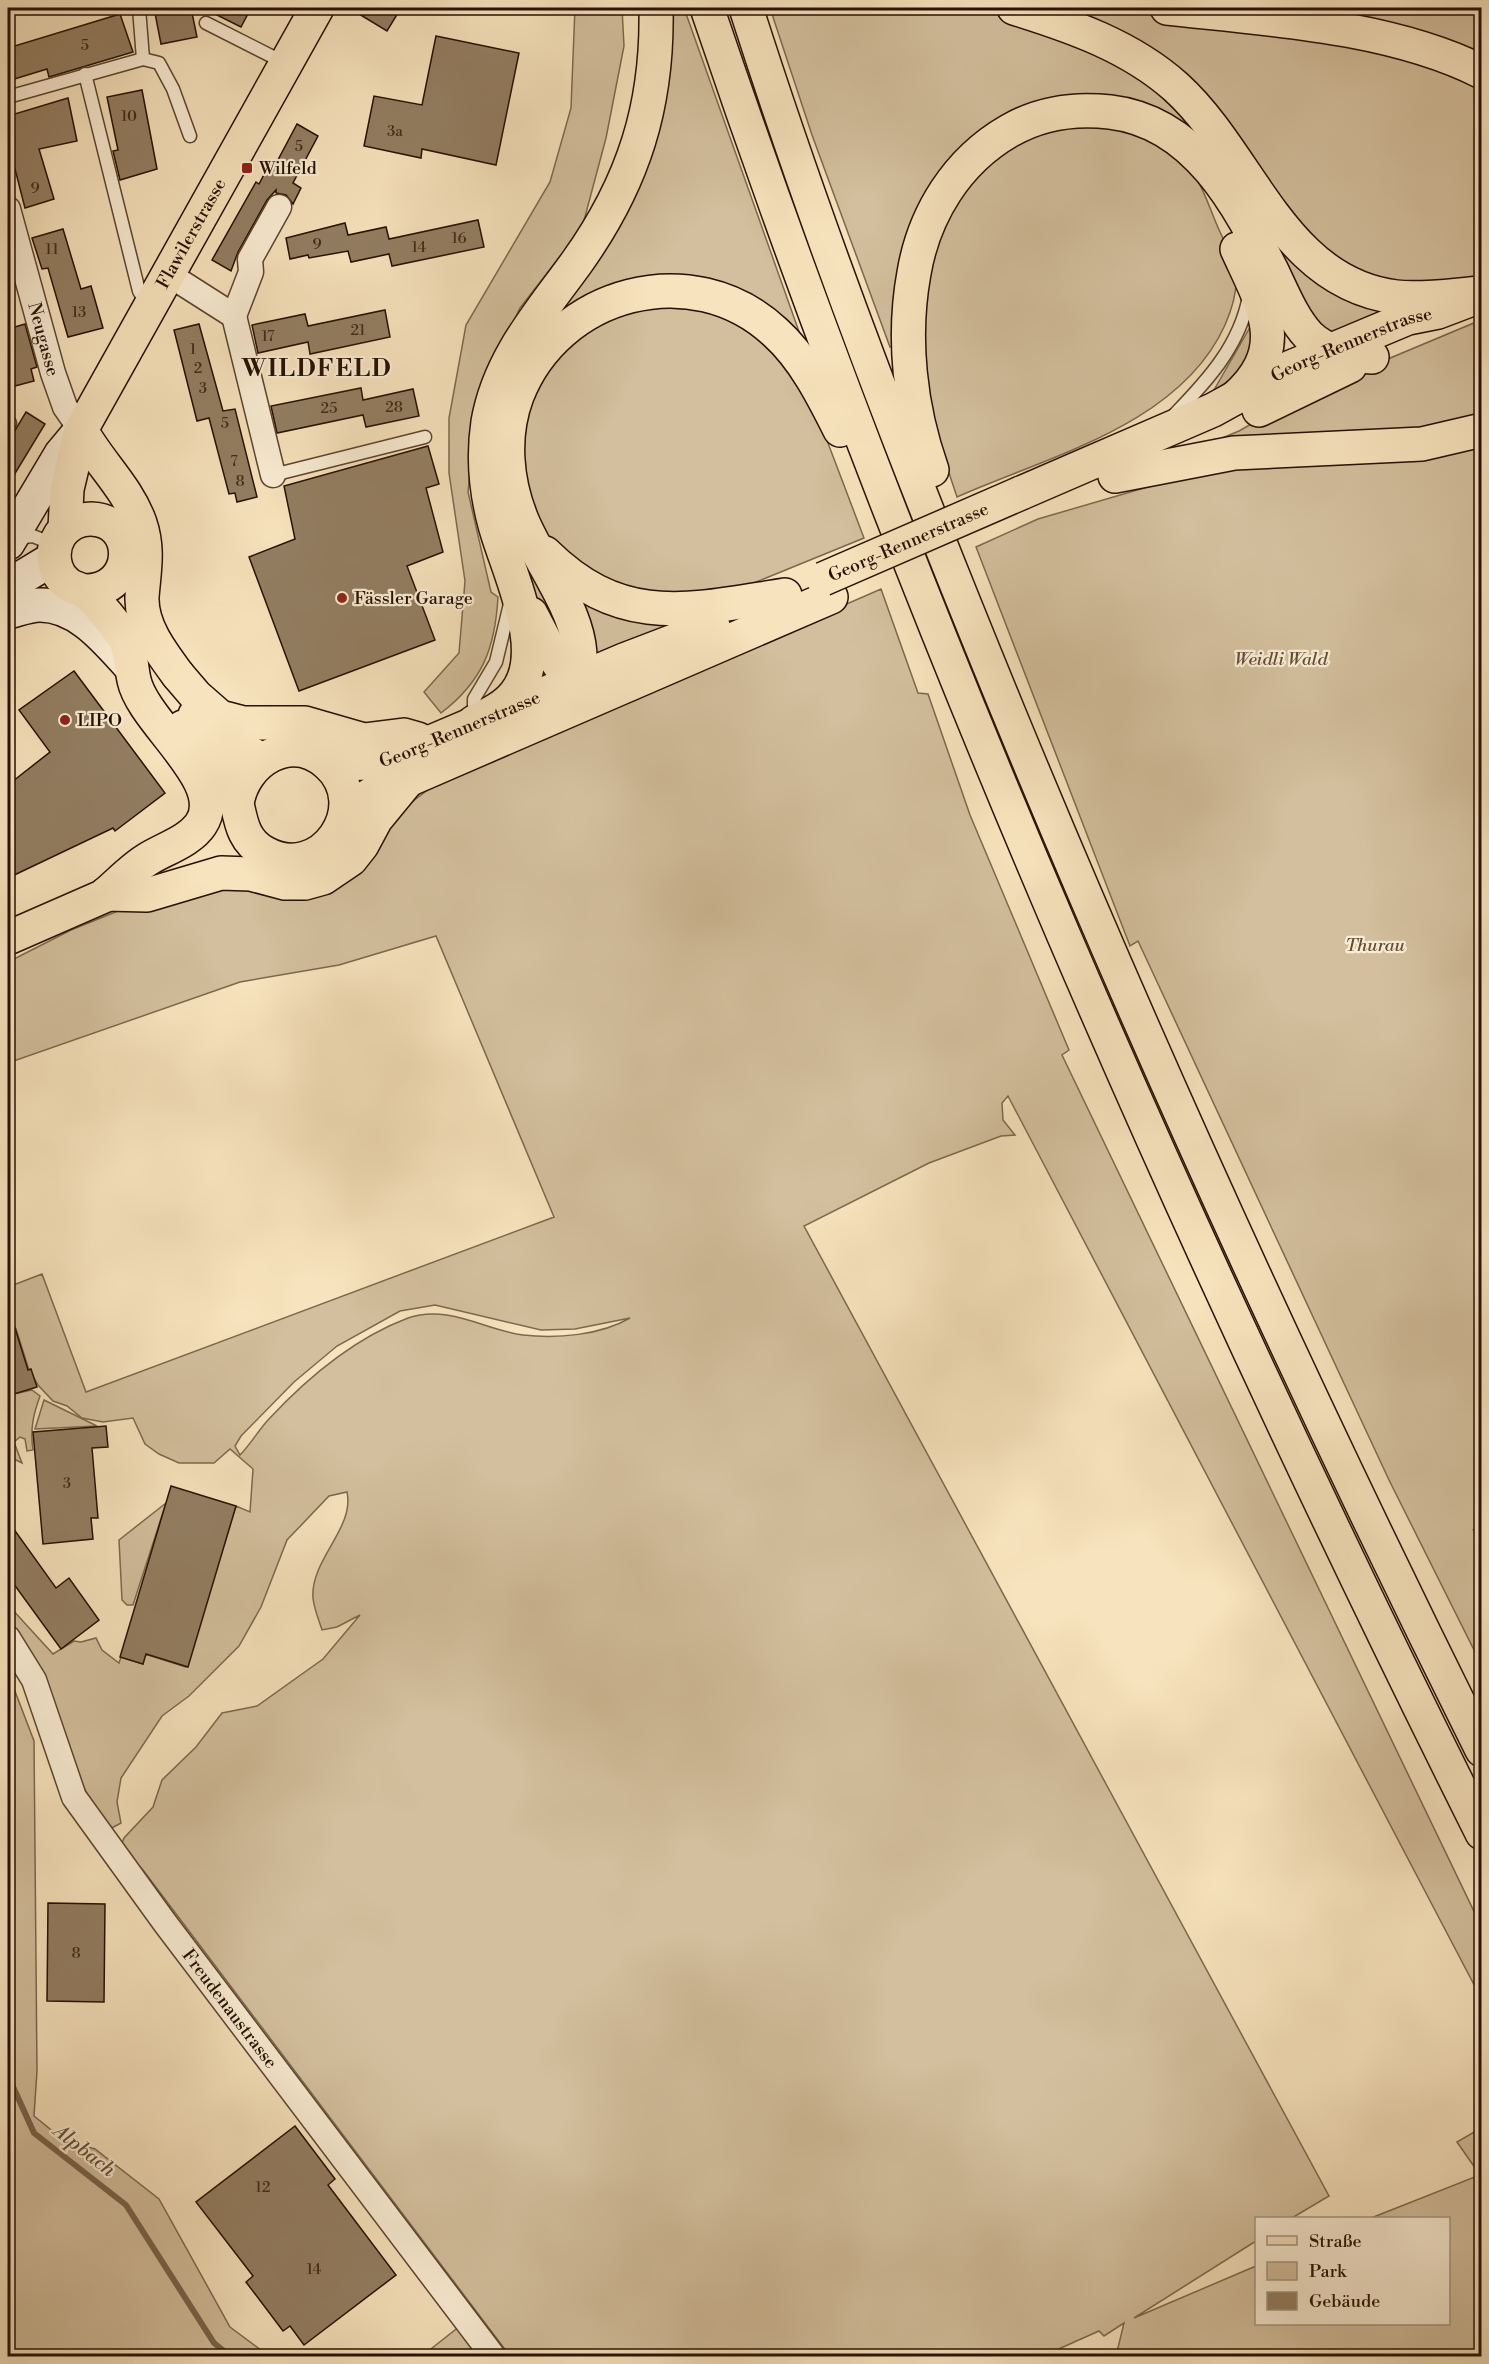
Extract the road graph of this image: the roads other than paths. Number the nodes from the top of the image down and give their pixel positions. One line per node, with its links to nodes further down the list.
1 (139, 8): 9 (lane)
2 (316, 8): 10 (main road, Flawilerstrasse)
3 (656, 8): 41 (main road)
4 (707, 8): 39 (main road)
5 (746, 8): 46 (main road)
6 (1014, 8): 20 (main road)
7 (1167, 8): 11 (main road)
8 (206, 23): 10 (lane)
9 (142, 59): 12 (lane); 14 (lane)
10 (286, 63): 18 (main road, Flawilerstrasse)
11 (1482, 72)
12 (85, 75): 13 (lane); 21 (lane)
13 (8, 98)
14 (190, 136)
15 (1214, 177): 19 (main road); 24 (main road); 46 (main road)
16 (279, 207): 23 (street)
17 (8, 209): 27 (street, Neugasse)
18 (168, 274): 21 (main road, Flawilerstrasse); 23 (street)
19 (1252, 280): 26 (main road); 29 (lane)
20 (1482, 294): 24 (main road, Georg-Rennerstrasse)
21 (148, 307): 27 (main road, Flawilerstrasse)
22 (1482, 310): 25 (main road, Georg-Rennerstrasse)
23 (234, 316): 32 (street)
24 (1330, 351): 25 (main road); 26 (main road, Georg-Rennerstrasse)
25 (1372, 357): 33 (main road, Georg-Rennerstrasse)
26 (1235, 398): 29 (main road, Georg-Rennerstrasse)
27 (81, 430): 31 (main road, Flawilerstrasse); 37 (main road); 53 (main road)
28 (1482, 430): 33 (main road)
29 (1155, 435): 34 (main road, Georg-Rennerstrasse)
30 (425, 437): 32 (lane)
31 (75, 464): 35 (main road, Flawilerstrasse); 38 (main road, Flawilerstrasse)
32 (273, 475)
33 (1115, 476): 34 (main road, Georg-Rennerstrasse)
34 (1025, 503): 43 (main road, Georg-Rennerstrasse, bridge)
35 (100, 520): 38 (main road); 40 (main road)
36 (531, 539): 39 (main road); 44 (main road); 49 (main road)
37 (8, 542): 38 (lane)
38 (65, 561): 40 (main road); 42 (main road); 45 (main road); 48 (main road)
39 (914, 573): 65 (main road)
40 (120, 577): 54 (main road)
41 (514, 582): 49 (main road); 52 (main road)
42 (8, 586)
43 (827, 588): 44 (main road, Georg-Rennerstrasse); 50 (main road, Georg-Rennerstrasse)
44 (786, 595): 49 (main road, Georg-Rennerstrasse)
45 (8, 602)
46 (967, 610): 64 (main road)
47 (8, 612): 48 (main road)
48 (131, 667): 57 (main road); 61 (main road)
49 (576, 680): 50 (main road); 51 (main road); 52 (main road, Georg-Rennerstrasse)
50 (629, 684): 51 (main road, Georg-Rennerstrasse)
51 (548, 718): 56 (main road, Georg-Rennerstrasse)
52 (474, 722): 53 (main road, Georg-Rennerstrasse)
53 (429, 742): 55 (main road, Georg-Rennerstrasse)
54 (262, 760): 55 (main road); 57 (main road)
55 (328, 764): 58 (main road)
56 (403, 787): 58 (main road, Georg-Rennerstrasse); 61 (main road)
57 (238, 811): 59 (main road); 60 (main road)
58 (345, 817): 59 (main road)
59 (264, 853): 60 (main road)
60 (140, 880): 61 (main road)
61 (106, 894): 62 (main road)
62 (8, 938)
63 (8, 1638): 66 (street, Freudenaustrasse)
64 (1482, 1750)
65 (1482, 1833)
66 (494, 2356)

